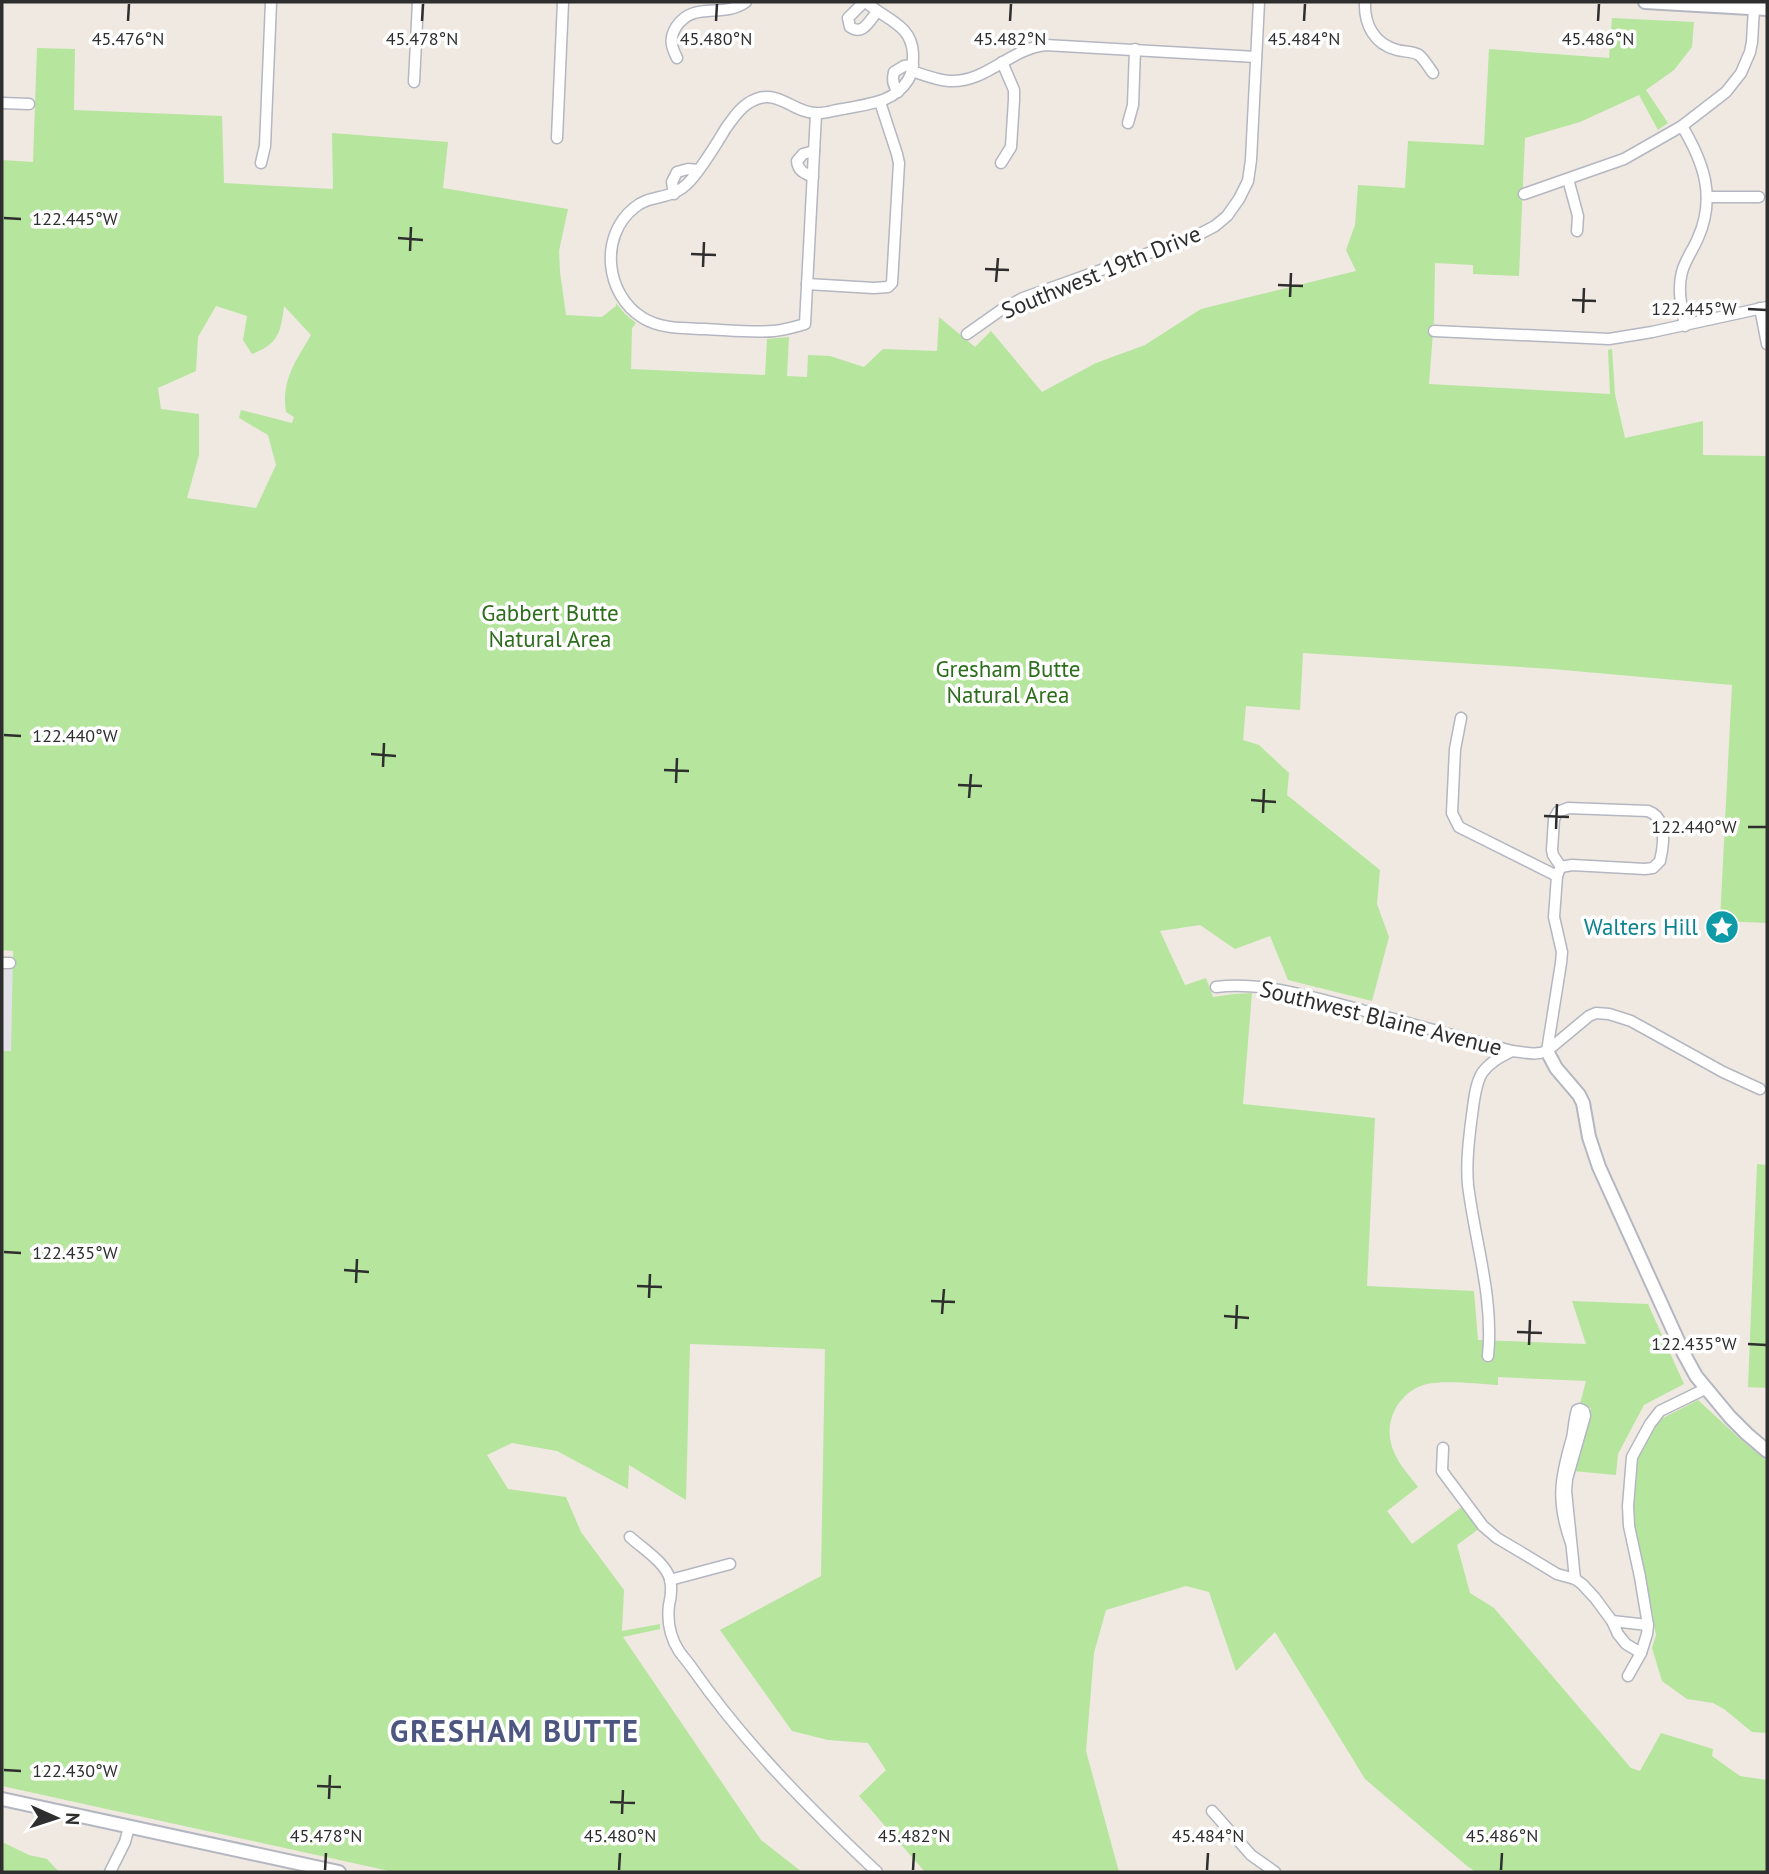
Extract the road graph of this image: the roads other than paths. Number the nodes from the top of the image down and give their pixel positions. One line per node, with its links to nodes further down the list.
1 (271, 2): 27 (street)
2 (418, 2): 17 (street)
3 (563, 2): 25 (street)
4 (746, 2): 13 (street)
5 (865, 2): 10 (street); 10 (street)
6 (1259, 2): 12 (street, Southwest 19th Drive)
7 (1365, 2): 16 (street)
8 (1644, 2): 9 (street)
9 (1761, 8): 24 (street)
10 (877, 12): 15 (street)
11 (1135, 50): 12 (street); 14 (street); 23 (street)
12 (1256, 57): 39 (street, Southwest 19th Drive)
13 (677, 58)
14 (1002, 62): 15 (street); 28 (street)
15 (912, 68): 18 (street); 18 (street)
16 (1433, 74)
17 (414, 82)
18 (898, 92): 19 (street)
19 (880, 102): 22 (street); 35 (street)
20 (2, 103): 21 (street)
21 (29, 104)
22 (816, 114): 26 (street); 35 (street)
23 (1128, 123)
24 (1682, 126): 30 (street); 32 (street)
25 (557, 138)
26 (814, 150): 29 (street); 29 (street)
27 (261, 163)
28 (1001, 163)
29 (813, 177): 35 (street)
30 (1568, 179): 31 (street); 34 (street)
31 (1524, 194)
32 (1707, 197): 33 (street); 37 (street)
33 (1759, 197)
34 (1577, 231)
35 (807, 284)
36 (1764, 307): 37 (street); 40 (street)
37 (1685, 326): 38 (street)
38 (1434, 331)
39 (967, 334)
40 (1767, 344)
41 (1461, 718): 42 (street)
42 (1559, 872): 42 (street); 45 (street)
43 (1216, 987): 44 (street, Southwest Blaine Avenue)
44 (1512, 1051): 45 (street, Southwest Blaine Avenue); 47 (street)
45 (1547, 1051): 46 (street); 48 (street)
46 (1760, 1089)
47 (1488, 1356)
48 (1705, 1389): 50 (street); 57 (street)
49 (1443, 1448): 54 (street)
50 (1767, 1451)
51 (630, 1537): 55 (street)
52 (1571, 1543): 52 (street); 54 (street)
53 (730, 1564): 55 (street)
54 (1575, 1579): 56 (street)
55 (670, 1580): 65 (street)
56 (1612, 1621): 57 (street); 58 (street)
57 (1648, 1625): 58 (street)
58 (1641, 1653): 59 (street)
59 (1629, 1676)
60 (2, 1799): 62 (street)
61 (1212, 1811): 66 (street)
62 (129, 1827): 63 (street); 64 (street)
63 (110, 1872)
64 (339, 1872)
65 (877, 1872)
66 (1275, 1872)

